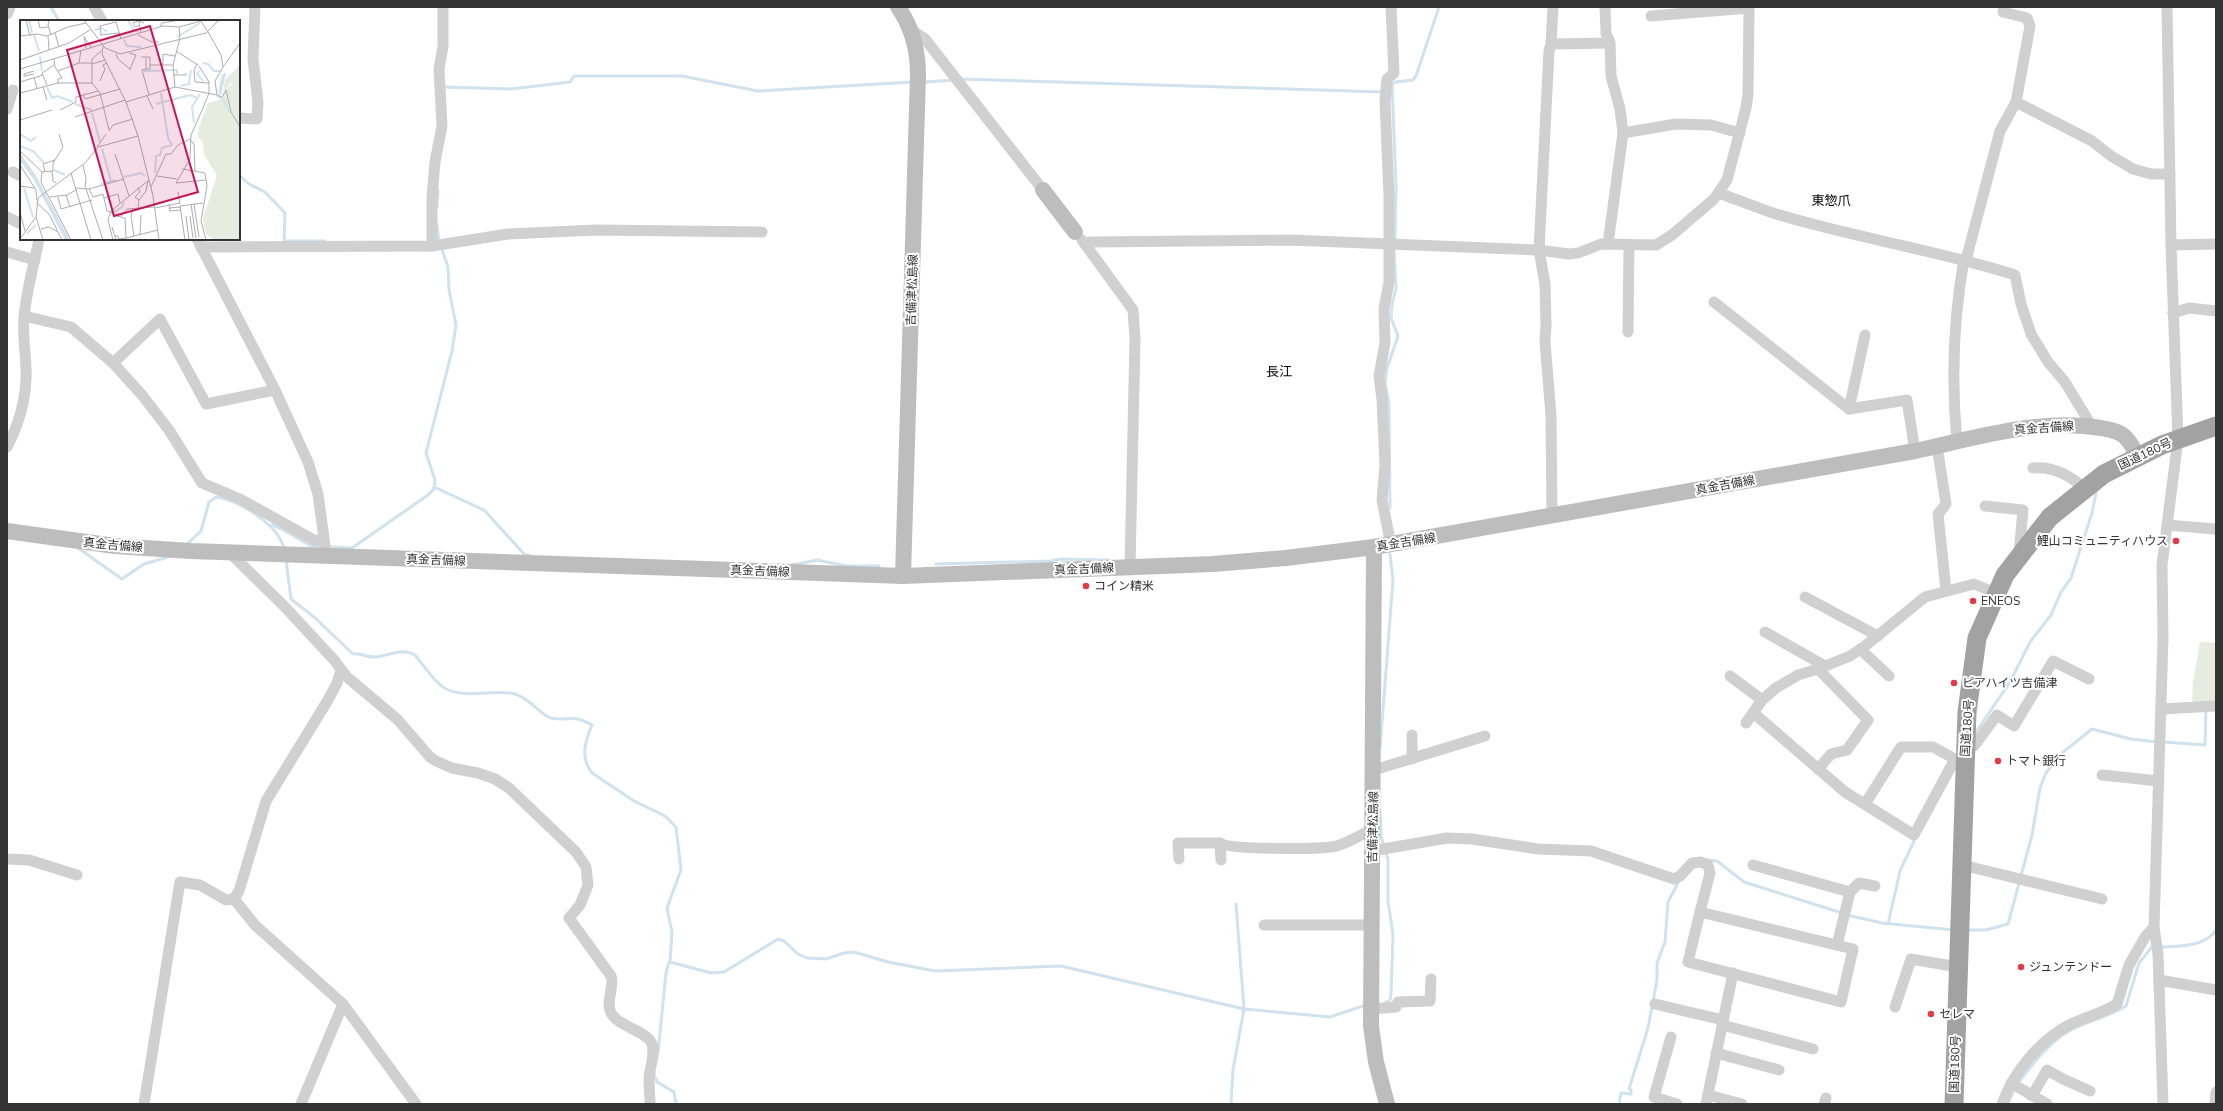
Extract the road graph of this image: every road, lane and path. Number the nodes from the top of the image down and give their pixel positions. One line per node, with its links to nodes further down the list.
1 (10, 7): 12 (street)
2 (94, 7): 14 (street)
3 (255, 7): 21 (street)
4 (444, 7): 34 (street)
5 (898, 7): 15 (main road, 吉備津松島線)
6 (1391, 7): 33 (street)
7 (1553, 7): 17 (street)
8 (1605, 7): 16 (street)
9 (1749, 7): 13 (street); 23 (street)
10 (2004, 7): 19 (street)
11 (2167, 7): 24 (street)
12 (7, 14)
13 (1651, 16)
14 (101, 20)
15 (910, 30): 25 (street); 74 (main road, 吉備津松島線)
16 (1610, 43): 17 (street); 22 (street)
17 (1551, 44): 40 (street)
18 (14, 91): 20 (street)
19 (2016, 102): 24 (street); 42 (street)
20 (7, 109)
21 (240, 118)
22 (1623, 133): 23 (street); 36 (street)
23 (1740, 133): 26 (street)
24 (2170, 174): 39 (street)
25 (1043, 190): 30 (main road)
26 (1719, 193): 38 (street); 42 (street)
27 (7, 217): 28 (street)
28 (20, 224)
29 (762, 232): 34 (street)
30 (1075, 232): 35 (street)
31 (39, 240): 43 (street)
32 (199, 243): 34 (street); 51 (street)
33 (1388, 243): 35 (street); 40 (street); 68 (street)
34 (435, 244)
35 (1086, 244): 73 (street)
36 (1608, 244): 38 (street); 40 (street)
37 (2216, 244): 39 (street)
38 (1629, 245): 48 (street)
39 (2171, 245): 46 (street)
40 (1539, 250): 64 (street)
41 (7, 252): 43 (street)
42 (1965, 259): 53 (street); 56 (street)
43 (35, 260): 47 (street)
44 (1714, 302): 52 (street)
45 (2216, 312): 46 (street)
46 (2173, 313): 55 (street)
47 (24, 316): 50 (street); 58 (street)
48 (1628, 332)
49 (1865, 335): 52 (street)
50 (113, 363): 51 (street); 69 (street)
51 (275, 390): 69 (street)
52 (1849, 409): 59 (street)
53 (2088, 426): 56 (main road, 真金吉備線); 60 (main road, 真金吉備線)
54 (2216, 426): 55 (highway, 国道180号)
55 (2178, 439): 60 (highway, 国道180号); 65 (street)
56 (1958, 442): 57 (main road, 真金吉備線)
57 (1937, 446): 59 (main road, 真金吉備線); 75 (street)
58 (7, 447)
59 (1915, 451): 64 (main road, 真金吉備線)
60 (2138, 456): 62 (highway, 国道180号)
61 (2033, 468): 62 (street)
62 (2085, 489): 72 (highway, 国道180号)
63 (1985, 506): 72 (street)
64 (1552, 517): 68 (main road, 真金吉備線)
65 (2166, 525): 66 (street); 88 (street)
66 (2214, 529)
67 (7, 532): 71 (main road, 真金吉備線)
68 (1391, 545): 70 (main road, 真金吉備線)
69 (325, 547): 71 (main road, 真金吉備線); 74 (main road, 真金吉備線)
70 (1374, 547): 73 (main road, 真金吉備線); 96 (main road, 吉備津松島線)
71 (229, 552): 82 (street)
72 (2018, 557): 76 (highway, 国道180号)
73 (1130, 567): 74 (main road, 真金吉備線)
74 (903, 576)
75 (1946, 591): 76 (street); 79 (street)
76 (1996, 594): 93 (highway, 国道180号)
77 (1805, 597): 79 (street)
78 (1765, 632): 81 (street)
79 (1878, 636): 80 (street)
80 (1860, 650): 81 (street); 84 (street)
81 (1822, 668): 86 (street); 95 (street)
82 (341, 670): 111 (street); 140 (street)
83 (1730, 676): 86 (street)
84 (1889, 676)
85 (2089, 679): 93 (street)
86 (1762, 700): 90 (street)
87 (2216, 706): 88 (street)
88 (2161, 709): 98 (street)
89 (1757, 716): 95 (street)
90 (1746, 723)
91 (1412, 735): 94 (street)
92 (1486, 736): 94 (street)
93 (1962, 756): 99 (street); 99 (street); 107 (highway, 国道180号)
94 (1412, 759): 96 (street)
95 (1818, 769): 99 (street)
96 (1374, 770): 100 (main road, 吉備津松島線)
97 (2102, 775): 98 (street)
98 (2159, 781): 116 (street)
99 (1865, 804)
100 (1373, 829): 101 (street); 102 (main road, 吉備津松島線)
101 (1220, 843): 104 (street); 105 (street)
102 (1372, 851): 113 (street); 115 (main road, 吉備津松島線)
103 (7, 859): 108 (street)
104 (1179, 859)
105 (1221, 860)
106 (1753, 865): 110 (street)
107 (1962, 865): 112 (street); 118 (highway, 国道180号)
108 (77, 875)
109 (1875, 886): 110 (street)
110 (1850, 892): 117 (street)
111 (234, 899): 123 (street); 137 (street)
112 (2102, 899)
113 (1700, 912): 117 (street); 119 (street)
114 (1264, 925): 115 (street)
115 (1370, 925): 126 (main road, 吉備津松島線)
116 (2154, 927): 121 (street); 132 (street)
117 (1837, 945): 119 (street)
118 (1958, 968): 125 (street); 144 (highway, 国道180号)
119 (1733, 973): 127 (street)
120 (1431, 979): 126 (street)
121 (2159, 980): 122 (street); 147 (street)
122 (2216, 990)
123 (343, 1004): 138 (street); 139 (street)
124 (1654, 1004): 127 (street)
125 (1895, 1007)
126 (1371, 1010): 141 (main road, 吉備津松島線)
127 (1722, 1023): 129 (street); 130 (street)
128 (1671, 1037): 142 (street)
129 (1813, 1049)
130 (1716, 1053): 131 (street); 136 (street)
131 (1779, 1070)
132 (2011, 1083): 135 (street); 145 (street)
133 (2090, 1091): 135 (street)
134 (2216, 1092): 148 (street)
135 (2032, 1096): 146 (street)
136 (1707, 1099): 143 (street)
137 (144, 1104)
138 (301, 1104)
139 (416, 1104)
140 (650, 1104)
141 (1387, 1104)
142 (1677, 1104)
143 (1741, 1104)
144 (1954, 1104)
145 (2002, 1104)
146 (2047, 1104)
147 (2163, 1104)
148 (2215, 1104)

